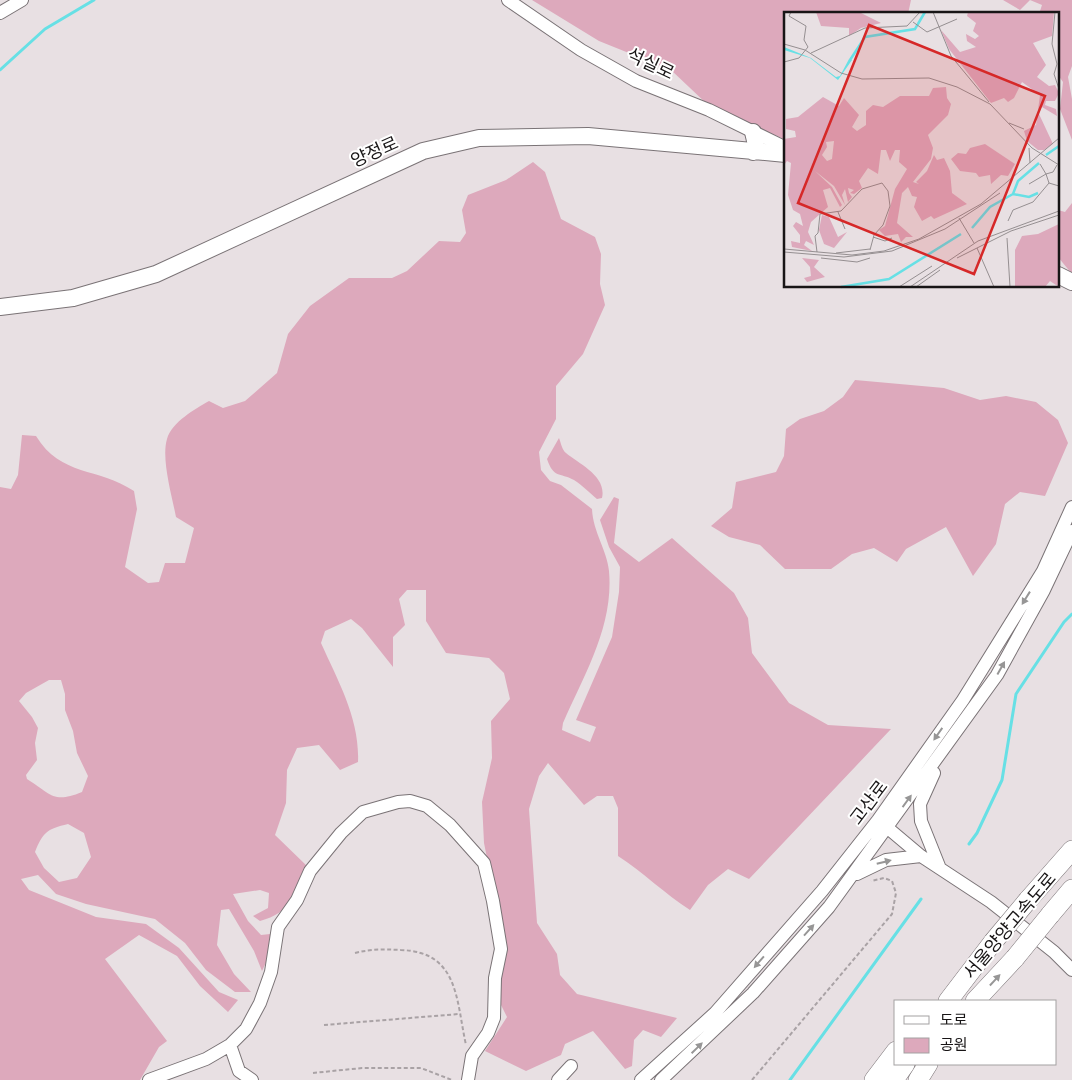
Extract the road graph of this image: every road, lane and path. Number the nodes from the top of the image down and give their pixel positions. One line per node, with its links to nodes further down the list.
1 (22, 0): 3 (street)
2 (508, 0): 4 (street, 석실로)
3 (0, 14)
4 (753, 132): 5 (street, 석실로); 6 (main road)
5 (784, 147)
6 (753, 152): 7 (main road, 양정로); 10 (main road, 양정로)
7 (784, 154)
8 (1060, 276): 9 (main road)
9 (1072, 282)
10 (0, 307)
11 (1072, 507): 14 (street, 고산로, one-way to 14)
12 (1072, 531): 13 (street, 고산로, one-way to 12)
13 (945, 748): 14 (street, 고산로, one-way to 13); 17 (street)
14 (883, 824): 16 (street); 18 (street, 고산로); 40 (street, 고산로, one-way to 40)
15 (1072, 850): 22 (highway, 서울양양고속도로, bridge)
16 (921, 856): 17 (street); 18 (street, one-way to 16)
17 (939, 866): 21 (street)
18 (854, 876): 41 (street, 고산로, one-way to 18); 42 (path)
19 (1072, 889): 25 (highway, 서울양양고속도로, one-way to 19, bridge)
20 (355, 953): 26 (path)
21 (1072, 970)
22 (964, 978): 23 (highway); 24 (highway, 서울양양고속도로)
23 (942, 1000)
24 (949, 1000)
25 (976, 1000)
26 (459, 1014): 27 (path); 30 (path)
27 (324, 1025)
28 (230, 1045): 30 (street); 35 (street); 36 (street)
29 (894, 1054): 43 (highway)
30 (472, 1056): 38 (street)
31 (904, 1065): 44 (highway)
32 (927, 1065): 45 (highway)
33 (571, 1066): 39 (street)
34 (313, 1073): 37 (path)
35 (149, 1080)
36 (252, 1080)
37 (452, 1080)
38 (468, 1080)
39 (558, 1080)
40 (641, 1080)
41 (661, 1080)
42 (752, 1080)
43 (874, 1080)
44 (894, 1080)
45 (918, 1080)

